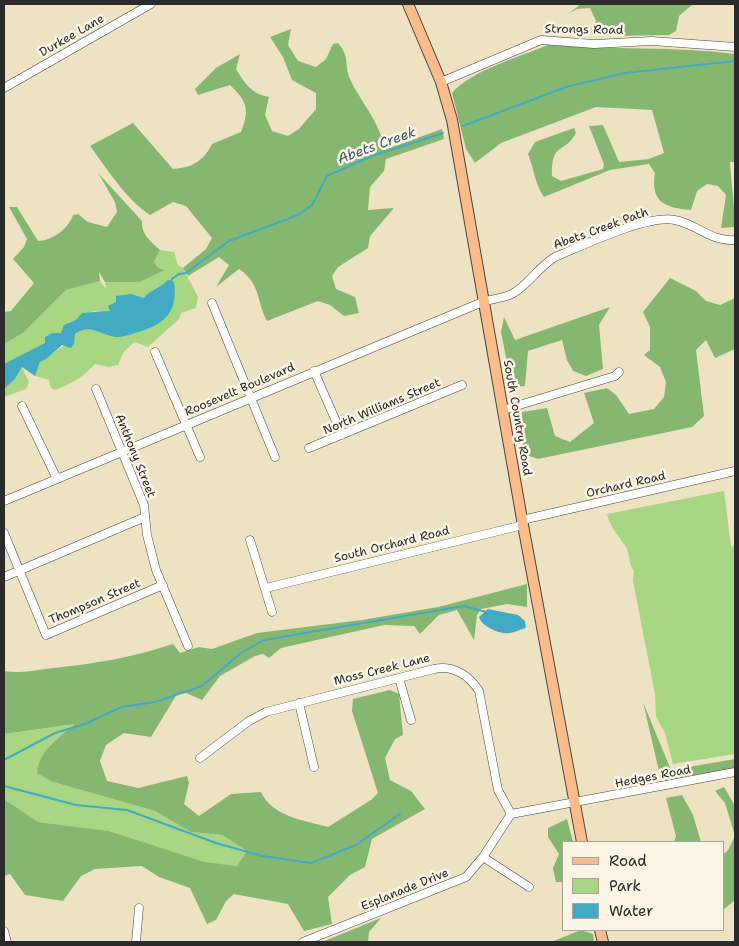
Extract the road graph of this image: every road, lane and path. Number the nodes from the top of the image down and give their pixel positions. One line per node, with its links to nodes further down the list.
1 (151, 4): 5 (street, Durkee Lane)
2 (408, 4): 4 (main road, South Country Road)
3 (735, 47): 4 (street, Strongs Road)
4 (441, 82): 7 (main road, South Country Road)
5 (4, 88)
6 (735, 240): 7 (street, Abets Creek Path)
7 (484, 302): 10 (street, Roosevelt Boulevard); 16 (main road, South Country Road)
8 (212, 303): 14 (street)
9 (155, 352): 17 (street)
10 (314, 371): 14 (street, Roosevelt Boulevard); 18 (street)
11 (619, 372): 16 (street)
12 (462, 385): 18 (street, North Williams Street)
13 (96, 388): 20 (street, Anthony Street)
14 (252, 397): 17 (street, Roosevelt Boulevard); 22 (street)
15 (22, 406): 24 (street)
16 (503, 410): 27 (main road, South Country Road)
17 (186, 425): 20 (street, Roosevelt Boulevard); 21 (street)
18 (342, 435): 19 (street, North Williams Street)
19 (309, 448)
20 (121, 451): 24 (street, Roosevelt Boulevard); 26 (street, Anthony Street)
21 (200, 457)
22 (276, 457)
23 (735, 471): 27 (street, Orchard Road)
24 (57, 478): 25 (street, Roosevelt Boulevard)
25 (4, 500)
26 (145, 517): 30 (street); 32 (street, Anthony Street)
27 (523, 522): 33 (street, South Orchard Road); 42 (main road, South Country Road)
28 (4, 533): 30 (street)
29 (250, 540): 33 (street)
30 (18, 570): 31 (street); 32 (street, Thompson Street)
31 (4, 577)
32 (163, 585): 35 (street, Anthony Street)
33 (266, 588): 34 (street)
34 (272, 612)
35 (188, 646)
36 (399, 678): 37 (street, Moss Creek Lane); 38 (street); 43 (street, Moss Creek Lane)
37 (299, 703): 39 (street, Moss Creek Lane); 40 (street)
38 (411, 720)
39 (200, 758)
40 (314, 767)
41 (735, 772): 42 (street, Hedges Road)
42 (574, 804): 43 (street); 44 (main road, South Country Road)
43 (510, 814): 45 (street, Esplanade Drive)
44 (582, 841)
45 (483, 857): 46 (street); 51 (street, Esplanade Drive)
46 (529, 887)
47 (139, 908): 50 (street)
48 (4, 931): 49 (street)
49 (7, 942)
50 (136, 942)
51 (303, 942)

